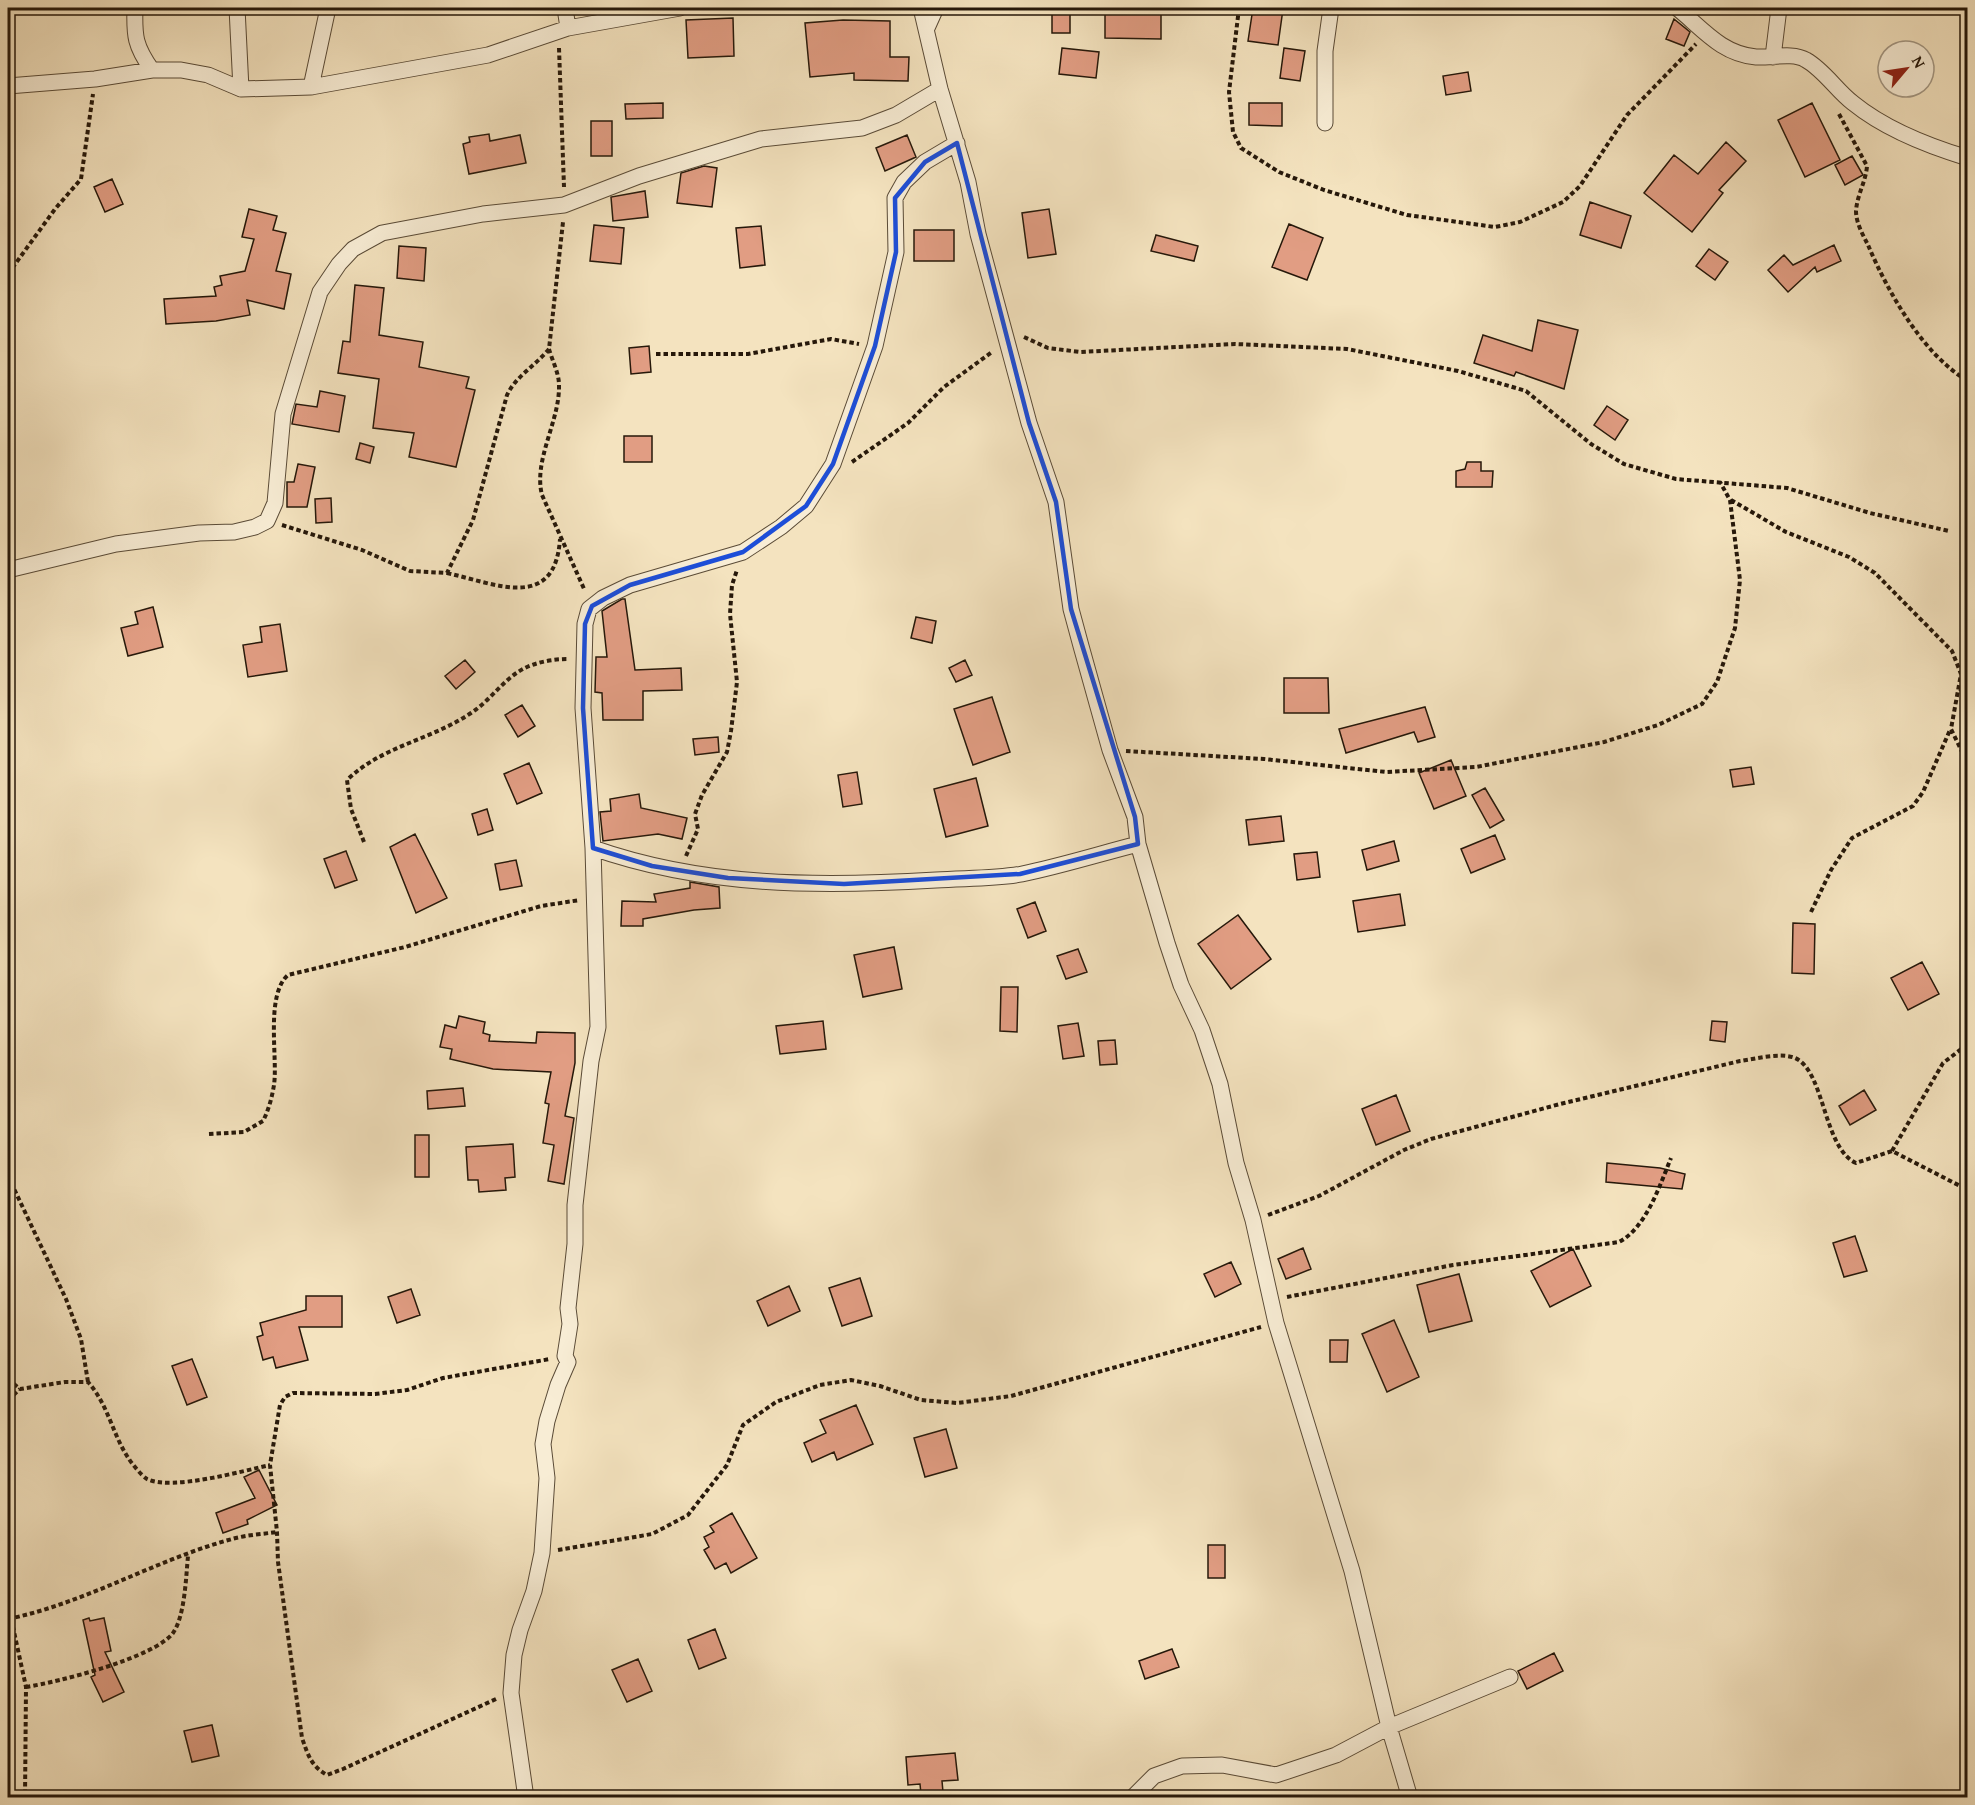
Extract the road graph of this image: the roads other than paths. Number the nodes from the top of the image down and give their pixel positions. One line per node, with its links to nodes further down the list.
1 (135, 8): 14 (street)
2 (237, 8): 17 (street)
3 (328, 8): 16 (street)
4 (565, 8): 12 (street)
5 (680, 8): 12 (street)
6 (921, 8): 11 (street)
7 (936, 8): 11 (street)
8 (1331, 8): 19 (street)
9 (1677, 8): 13 (street)
10 (1779, 8): 13 (street)
11 (927, 27): 18 (street)
12 (563, 30): 16 (street)
13 (1773, 57): 21 (street)
14 (152, 70): 15 (street); 17 (street)
15 (8, 86)
16 (311, 87): 17 (street)
17 (241, 89)
18 (940, 89): 20 (street); 22 (street)
19 (1325, 123)
20 (957, 143): 23 (street); 24 (street)
21 (1968, 158)
22 (8, 570)
23 (1138, 844): 24 (street); 26 (street)
24 (593, 848): 27 (street)
25 (1510, 1677): 26 (street)
26 (1389, 1727): 28 (street); 29 (street)
27 (526, 1797)
28 (1131, 1797)
29 (1410, 1797)

